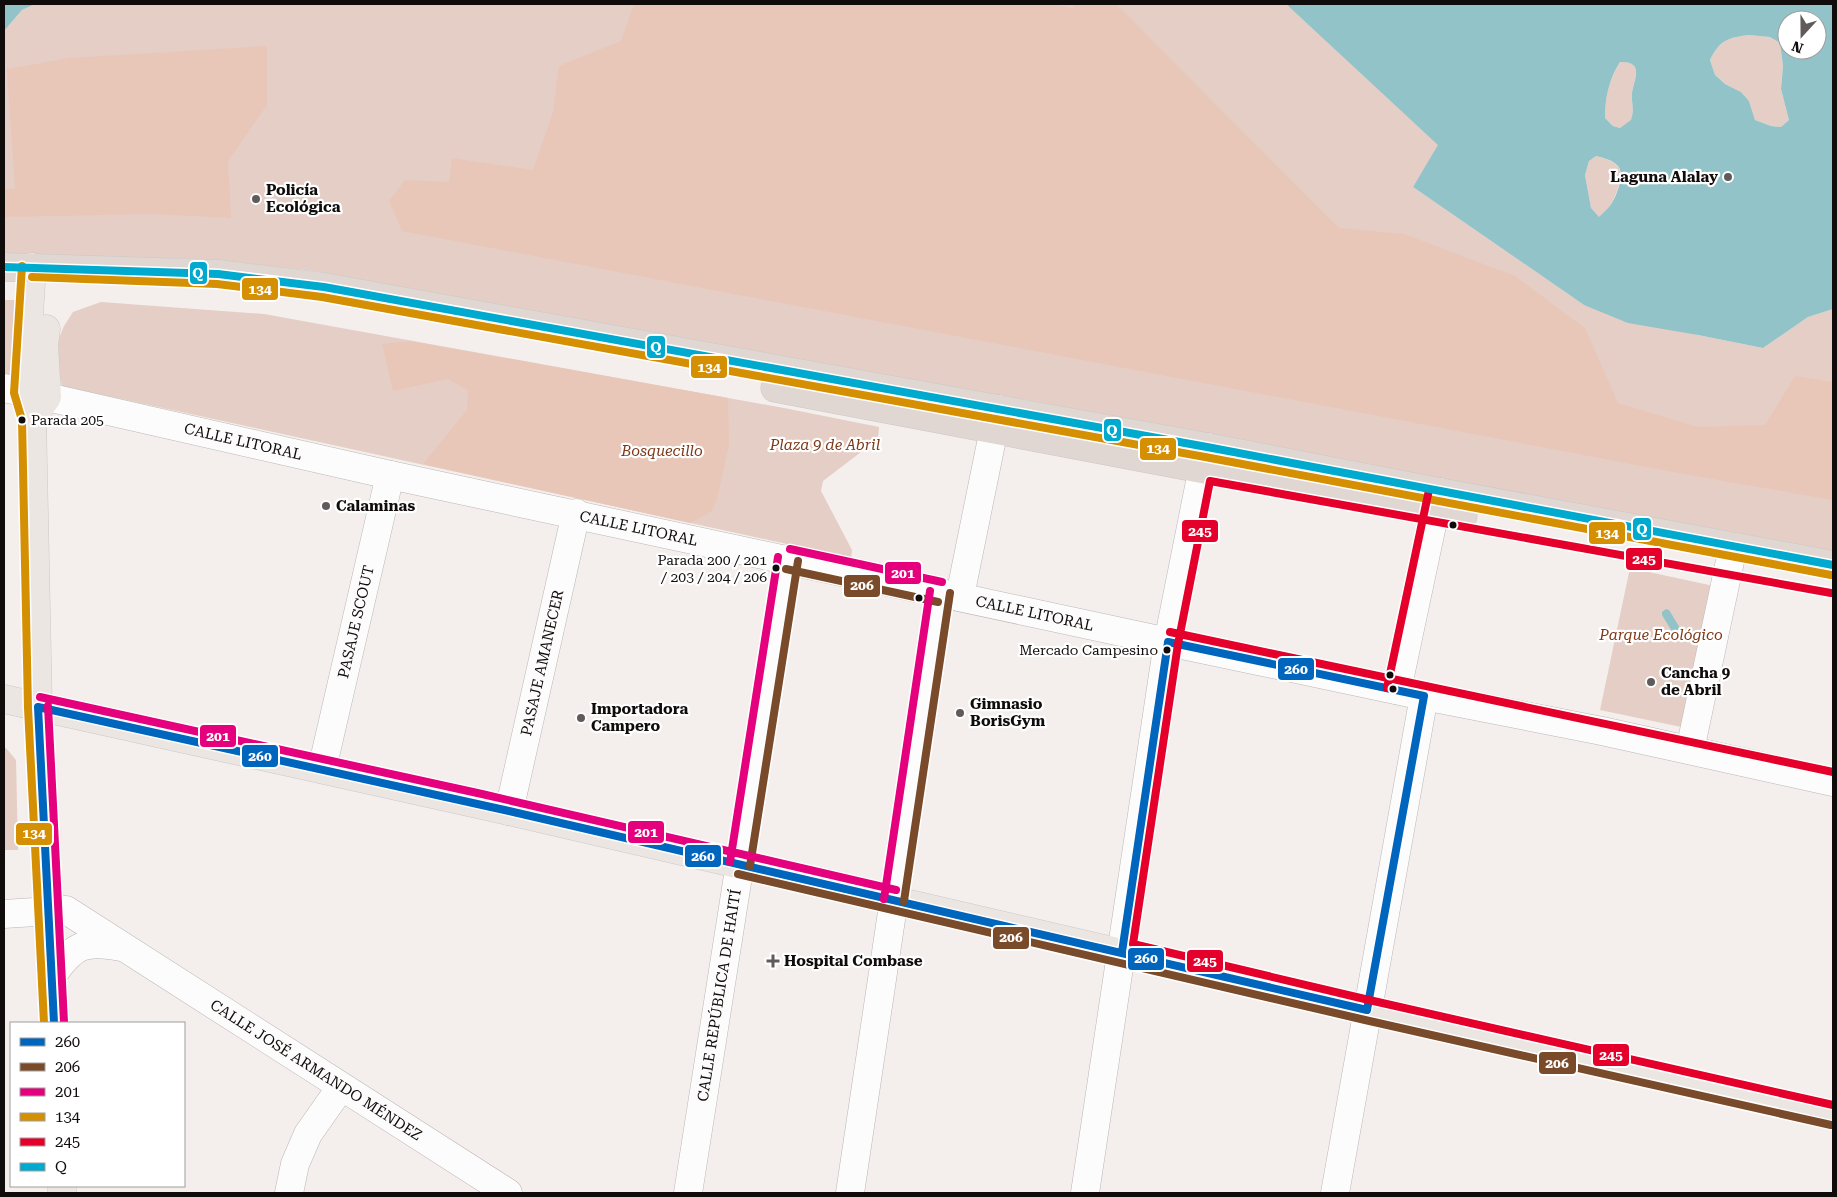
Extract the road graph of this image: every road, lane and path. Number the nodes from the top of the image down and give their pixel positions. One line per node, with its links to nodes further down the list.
1 (4, 267): 2 (highway)
2 (41, 276): 3 (highway); 4 (main road); 5 (highway)
3 (4, 285)
4 (27, 399): 7 (street, CALLE LITORAL); 19 (main road)
5 (996, 419): 6 (highway); 14 (street)
6 (1204, 458): 8 (highway); 15 (street)
7 (390, 475): 9 (street, CALLE LITORAL); 21 (street, PASAJE SCOUT)
8 (1437, 502): 10 (highway); 16 (street)
9 (576, 513): 11 (street, CALLE LITORAL); 23 (street, PASAJE AMANECER)
10 (1731, 555): 12 (highway); 13 (highway); 20 (street)
11 (788, 559): 14 (street, CALLE LITORAL); 24 (street, CALLE REPÚBLICA DE HAITÍ)
12 (1833, 565)
13 (1833, 583)
14 (950, 594): 15 (street, CALLE LITORAL); 25 (street)
15 (1168, 642): 16 (street, CALLE LITORAL); 29 (street)
16 (1397, 690): 17 (street, CALLE LITORAL)
17 (1424, 696): 20 (street, CALLE LITORAL); 31 (street)
18 (4, 699): 19 (main road)
19 (38, 707): 21 (main road); 26 (main road)
20 (1690, 750): 22 (street, CALLE LITORAL)
21 (322, 769): 23 (main road)
22 (1833, 782)
23 (509, 811): 24 (main road)
24 (740, 864): 25 (main road); 37 (street, CALLE REPÚBLICA DE HAITÍ)
25 (894, 900): 29 (main road); 38 (street)
26 (48, 911): 27 (street, CALLE JOSÉ ARMANDO MÉNDEZ); 28 (street, CALLE JOSÉ ARMANDO MÉNDEZ); 30 (main road)
27 (4, 914)
28 (124, 947): 30 (street, CALLE JOSÉ ARMANDO MÉNDEZ); 33 (street, CALLE JOSÉ ARMANDO MÉNDEZ)
29 (1122, 952): 31 (main road); 39 (street)
30 (52, 976): 32 (main road)
31 (1367, 1010): 34 (main road); 40 (street)
32 (54, 1022)
33 (341, 1087): 35 (street); 36 (street, CALLE JOSÉ ARMANDO MÉNDEZ)
34 (1833, 1115)
35 (289, 1193)
36 (508, 1193)
37 (688, 1193)
38 (850, 1193)
39 (1085, 1193)
40 (1335, 1193)

